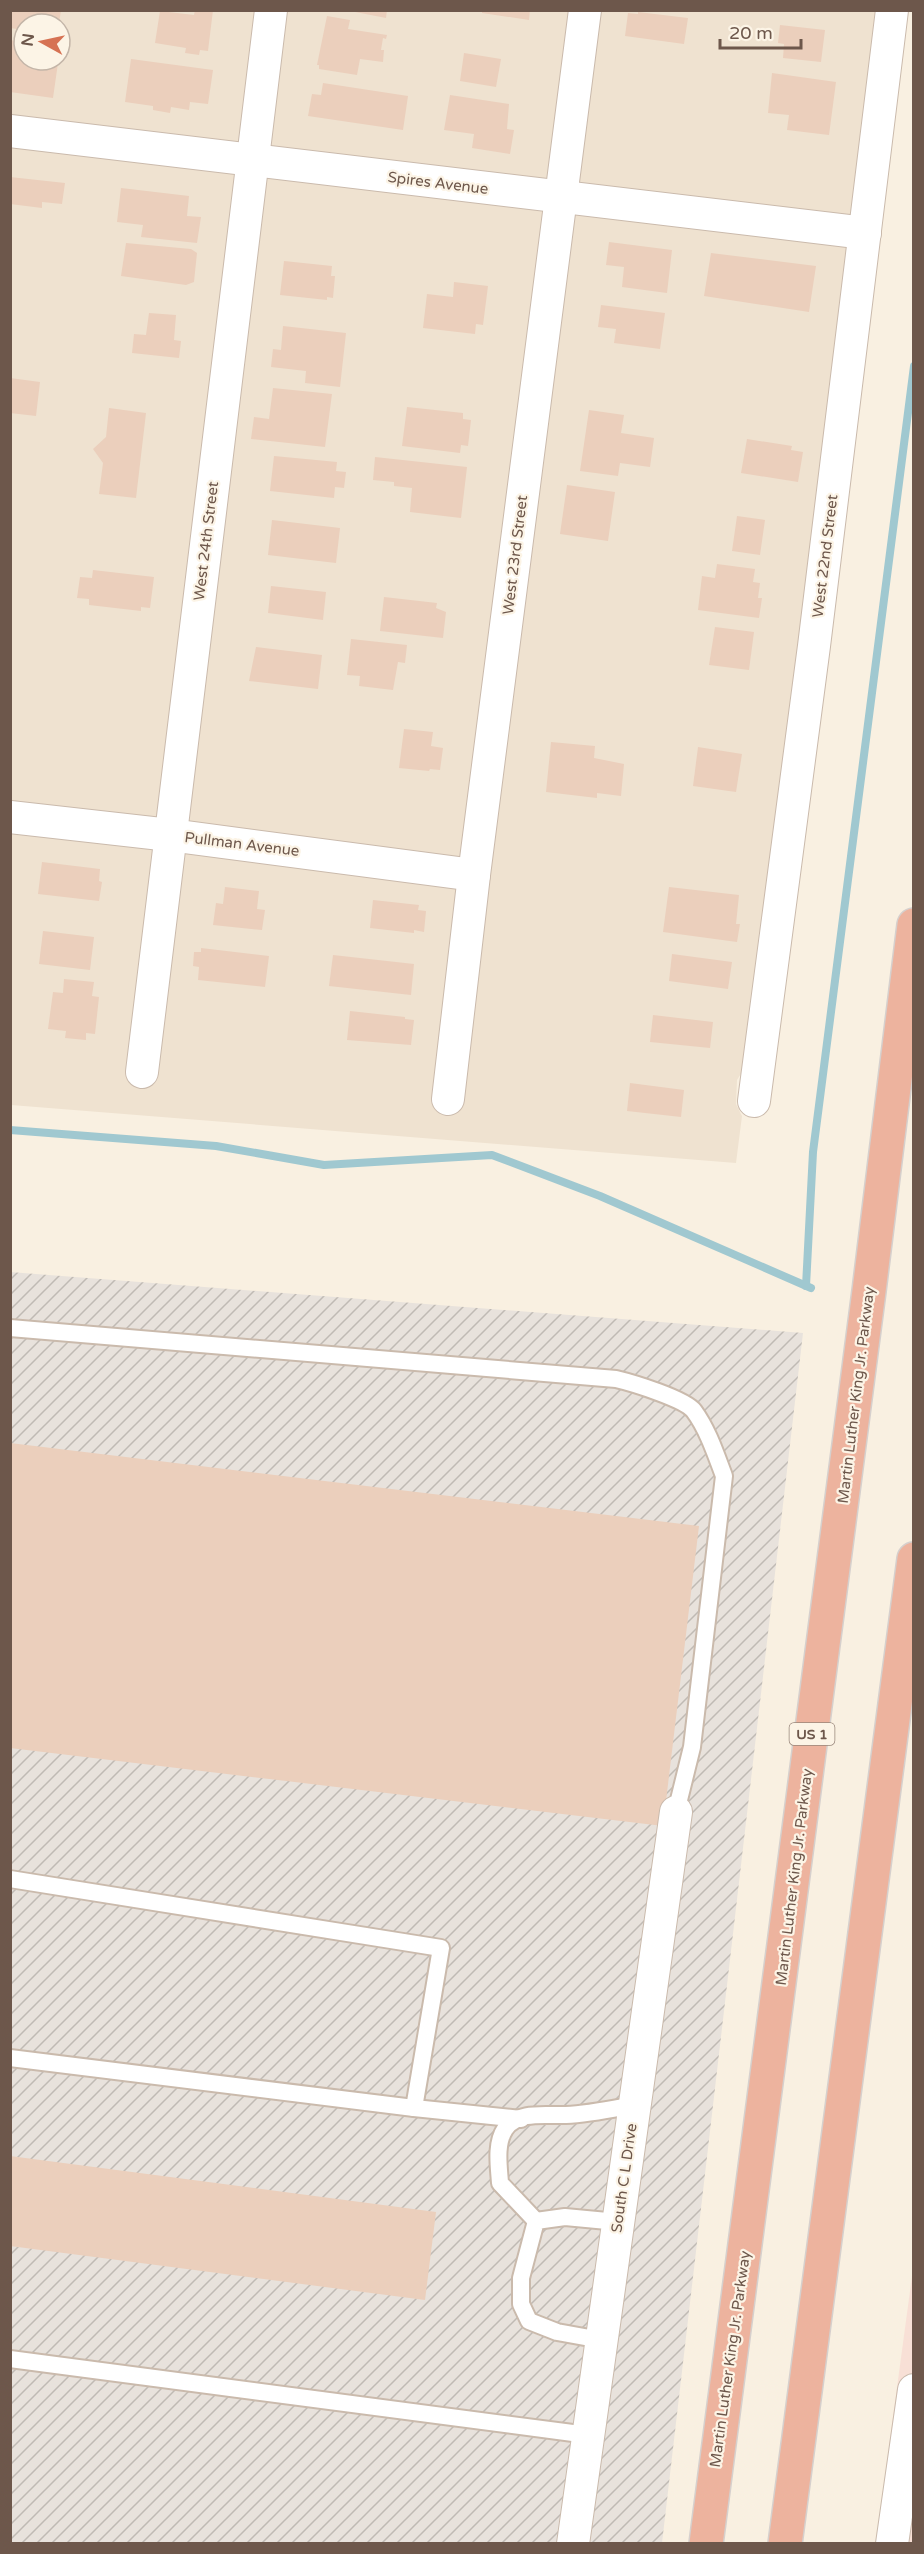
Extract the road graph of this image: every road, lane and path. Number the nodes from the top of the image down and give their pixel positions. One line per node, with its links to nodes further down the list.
1 (271, 10): 5 (street, West 24th Street)
2 (585, 10): 6 (street, West 23rd Street)
3 (892, 10): 7 (street, West 22nd Street)
4 (10, 130): 5 (street, Spires Avenue)
5 (252, 161): 6 (street, Spires Avenue); 9 (street, West 24th Street)
6 (561, 198): 7 (street, Spires Avenue); 10 (street, West 23rd Street)
7 (865, 233): 14 (street, West 22nd Street)
8 (10, 817): 9 (street, Pullman Avenue)
9 (170, 835): 10 (street, Pullman Avenue); 12 (street, West 24th Street)
10 (474, 875): 13 (street, West 23rd Street)
11 (914, 925): 30 (highway, Martin Luther King Jr. Parkway / US 1)
12 (142, 1072)
13 (447, 1099)
14 (754, 1101)
15 (10, 1328): 17 (lane)
16 (914, 1559): 31 (highway)
17 (675, 1812): 20 (street, South C L Drive)
18 (10, 1879): 21 (lane)
19 (10, 2058): 21 (lane)
20 (634, 2105): 22 (lane); 24 (street, South C L Drive)
21 (414, 2108): 22 (lane)
22 (521, 2119): 23 (lane)
23 (536, 2221): 24 (lane); 25 (lane)
24 (618, 2222): 25 (street, South C L Drive)
25 (601, 2340): 28 (street, South C L Drive)
26 (10, 2359): 28 (lane)
27 (914, 2390): 32 (street)
28 (588, 2435): 29 (street, South C L Drive)
29 (573, 2544)
30 (705, 2544)
31 (785, 2544)
32 (892, 2544)

